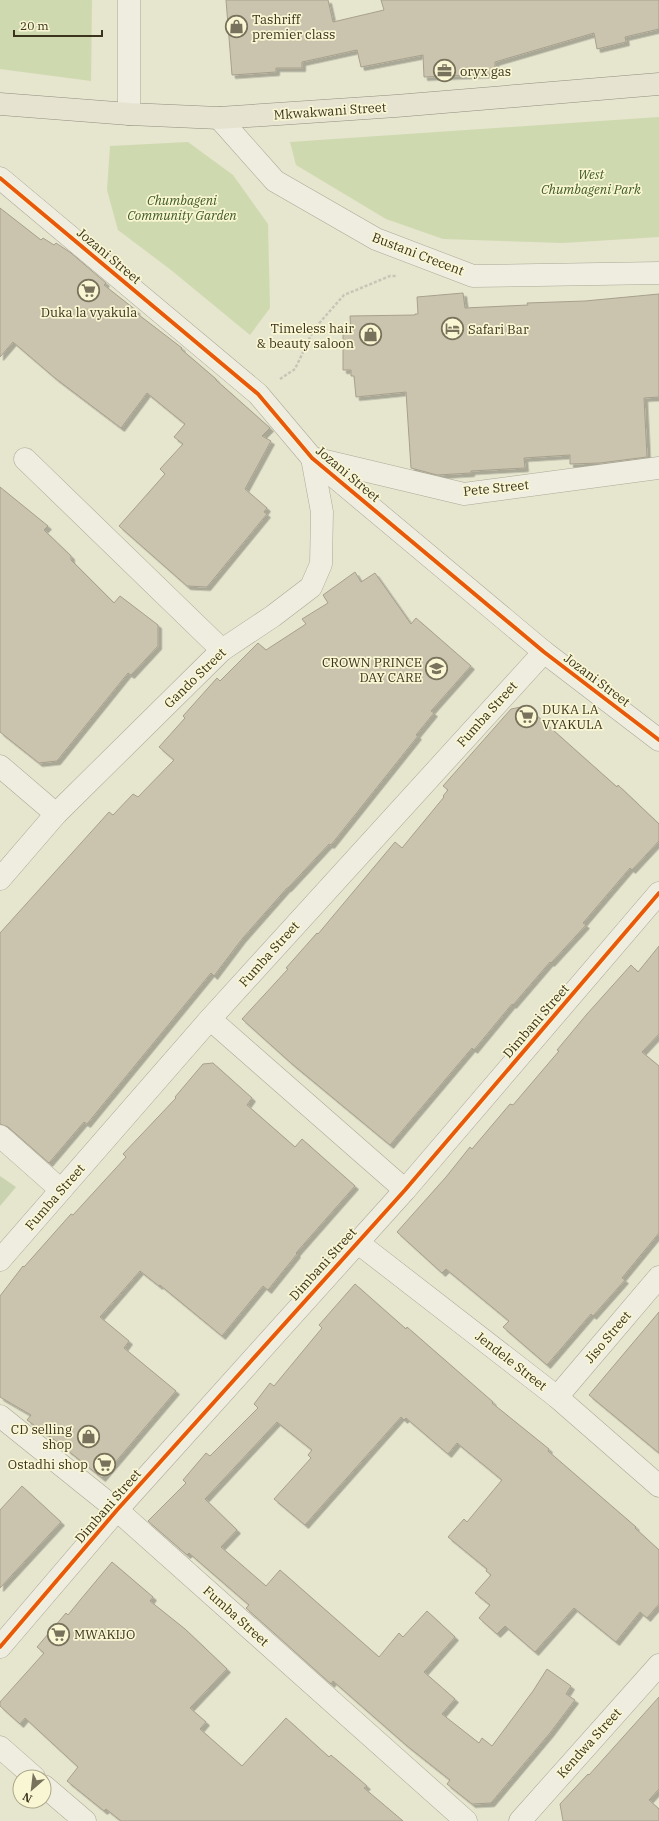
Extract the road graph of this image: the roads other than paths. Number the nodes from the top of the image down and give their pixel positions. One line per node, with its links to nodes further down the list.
1 (129, 0): 4 (street)
2 (659, 84): 5 (main road, Mkwakwani Street)
3 (0, 104): 4 (main road, Mkwakwani Street)
4 (129, 114): 5 (main road, Mkwakwani Street)
5 (219, 118): 7 (street, Bustani Crecent)
6 (0, 178): 8 (street, Jozani Street)
7 (659, 274)
8 (312, 458): 10 (street, Pete Street); 11 (street, Gando Street); 12 (street, Jozani Street)
9 (25, 460): 11 (street)
10 (659, 468)
11 (222, 650): 15 (street, Gando Street)
12 (544, 652): 13 (street, Jozani Street); 18 (street, Fumba Street)
13 (659, 740)
14 (0, 766): 15 (street)
15 (56, 814): 16 (street, Gando Street)
16 (0, 878)
17 (659, 893): 21 (street, Dimbani Street)
18 (210, 1019): 20 (street, Fumba Street); 21 (street)
19 (0, 1136): 20 (street)
20 (61, 1190): 23 (street, Fumba Street)
21 (405, 1190): 22 (street, Dimbani Street)
22 (357, 1242): 25 (street, Jendele Street); 28 (street, Dimbani Street)
23 (0, 1260)
24 (659, 1277): 25 (street, Jiso Street)
25 (557, 1397): 27 (street, Jendele Street)
26 (0, 1416): 28 (street, Fumba Street)
27 (659, 1486)
28 (117, 1510): 29 (street, Dimbani Street); 35 (street, Fumba Street)
29 (0, 1647)
30 (659, 1665): 36 (street, Kendwa Street)
31 (0, 1747): 32 (street)
32 (25, 1769)
33 (52, 1793): 34 (street)
34 (85, 1821)
35 (466, 1821)
36 (520, 1821)

